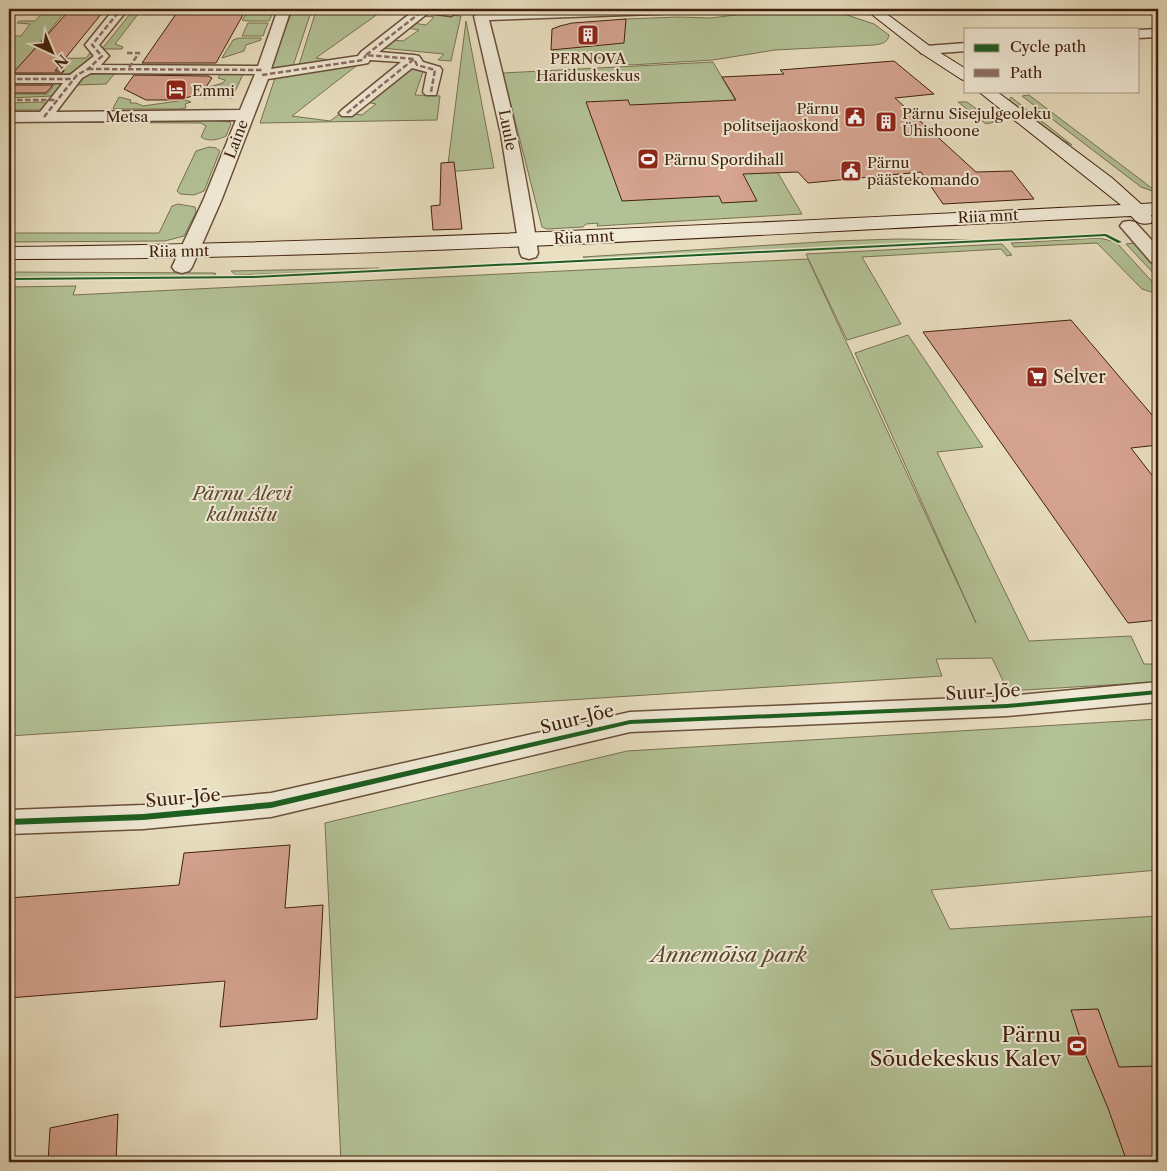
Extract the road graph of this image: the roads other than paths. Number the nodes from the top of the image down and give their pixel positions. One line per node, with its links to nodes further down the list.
1 (121, 9): 14 (street)
2 (286, 9): 16 (street, Laine)
3 (424, 9): 6 (street); 12 (street)
4 (683, 9): 36 (street, Luule)
5 (872, 9): 10 (main road)
6 (451, 12)
7 (1158, 33): 8 (street)
8 (1140, 34)
9 (964, 47): 10 (street)
10 (926, 50): 17 (main road); 20 (main road)
11 (127, 53): 15 (street)
12 (366, 55): 13 (street); 16 (street)
13 (414, 59): 21 (street); 26 (street)
14 (88, 69): 15 (street); 19 (street)
15 (128, 69): 16 (street)
16 (263, 73): 27 (street, Laine)
17 (964, 75)
18 (9, 79): 19 (street)
19 (74, 79): 25 (street)
20 (964, 87)
21 (431, 92)
22 (970, 92): 33 (main road)
23 (987, 92): 30 (main road)
24 (9, 100): 25 (street)
25 (57, 100): 29 (street)
26 (347, 113)
27 (245, 116): 29 (street, Metsa); 39 (street, Laine)
28 (9, 117): 29 (street, Metsa)
29 (44, 117)
30 (1112, 185): 31 (main road); 34 (main road)
31 (1158, 199)
32 (1158, 208): 34 (main road, Riia mnt)
33 (1116, 210): 34 (main road); 36 (main road, Riia mnt)
34 (1133, 218): 35 (main road, Riia mnt); 36 (main road, Riia mnt); 38 (street)
35 (1155, 229)
36 (528, 246): 39 (main road, Riia mnt)
37 (9, 253): 39 (main road, Riia mnt)
38 (1158, 258)
39 (186, 259): 40 (main road, Riia mnt)
40 (9, 267)
41 (1158, 692): 42 (street, Suur-Jõe)
42 (9, 822)

